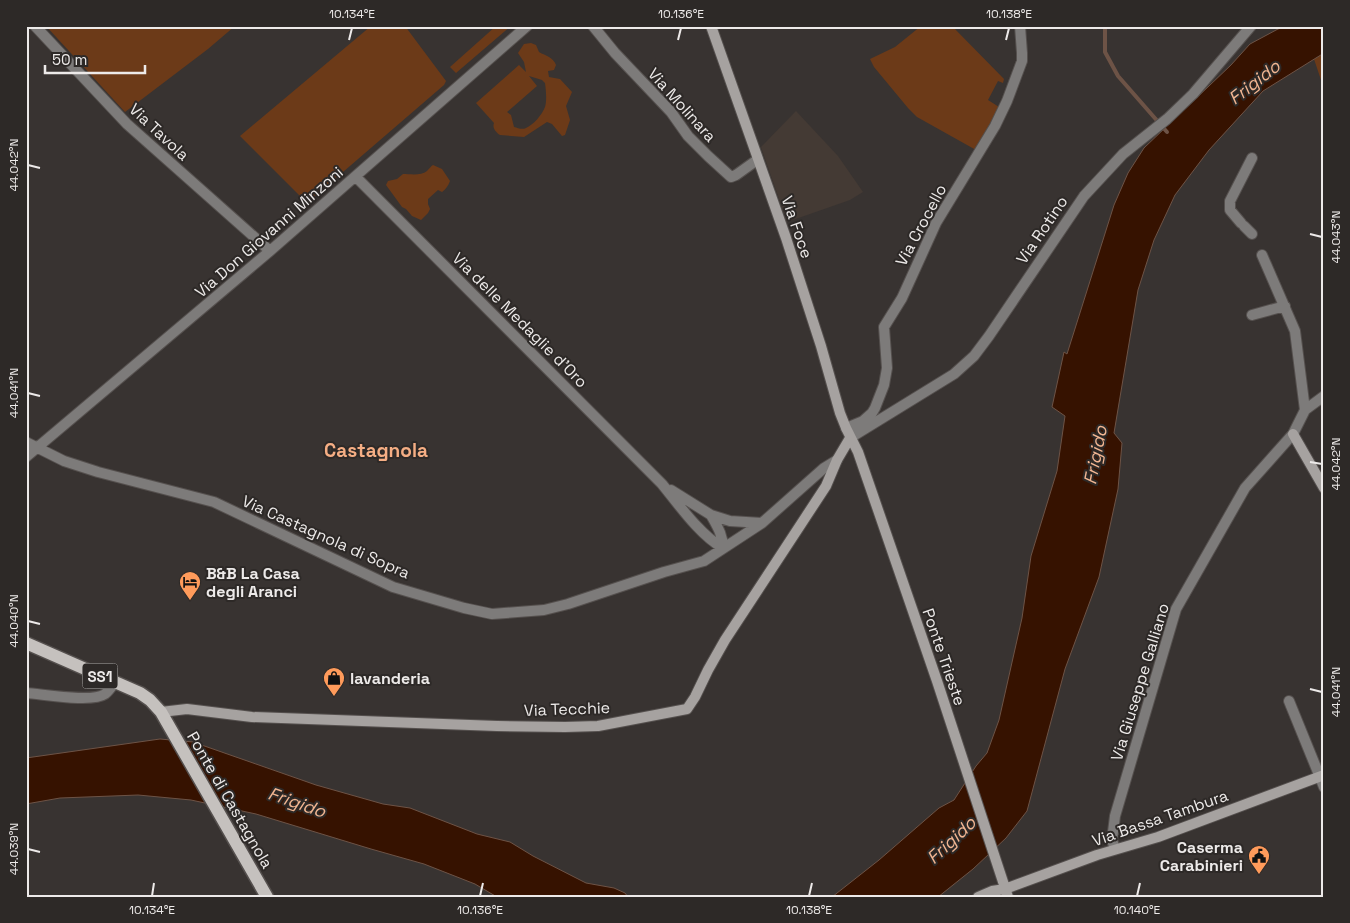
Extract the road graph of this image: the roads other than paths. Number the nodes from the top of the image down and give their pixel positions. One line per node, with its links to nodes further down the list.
1 (35, 26): 11 (street, Via Tavola)
2 (527, 26): 9 (street, Via Don Giovanni Minzoni)
3 (593, 26): 8 (street, Via Molinara)
4 (711, 26): 8 (street, Via Foce)
5 (1020, 26): 17 (street, Via Crocello)
6 (1251, 26): 17 (street, Via Rotino)
7 (1252, 158): 10 (street)
8 (758, 160): 17 (street, Via Foce)
9 (356, 176): 11 (street, Via Don Giovanni Minzoni); 24 (street, Via delle Medaglie d'Oro)
10 (1252, 234)
11 (270, 251): 20 (street, Via Don Giovanni Minzoni)
12 (1262, 255): 13 (street)
13 (1285, 306): 14 (street); 16 (street)
14 (1252, 315)
15 (1324, 396): 16 (street)
16 (1305, 410): 18 (street, Via Giuseppe Galliano)
17 (848, 433): 21 (street, Via Foce); 23 (street, Via Tecchie)
18 (1293, 434): 25 (street); 35 (street, Via Giuseppe Galliano)
19 (26, 442): 20 (street, Via Castagnola di Sopra)
20 (39, 447): 22 (street, Via Don Giovanni Minzoni); 28 (street, Via Castagnola di Sopra)
21 (858, 452): 36 (street, Ponte Trieste)
22 (26, 458)
23 (838, 460): 27 (street, Via Castagnola di Sopra); 33 (street, Via Tecchie)
24 (662, 484): 26 (street, Via delle Medaglie d'Oro); 28 (street, Via delle Medaglie d'Oro)
25 (1324, 488)
26 (711, 515): 27 (street, Via delle Medaglie d'Oro); 28 (street)
27 (762, 524): 28 (street, Via Castagnola di Sopra)
28 (723, 548)
29 (26, 643): 30 (main road, SS1)
30 (115, 682): 31 (street); 33 (main road, SS1)
31 (26, 693)
32 (1288, 702): 34 (street)
33 (163, 716): 37 (main road, Ponte di Castagnola)
34 (1322, 780): 35 (street, Via Bassa Tambura)
35 (1115, 850): 36 (street, Via Bassa Tambura)
36 (1006, 893): 38 (street, Via Bassa Tambura)
37 (267, 897)
38 (978, 897)

